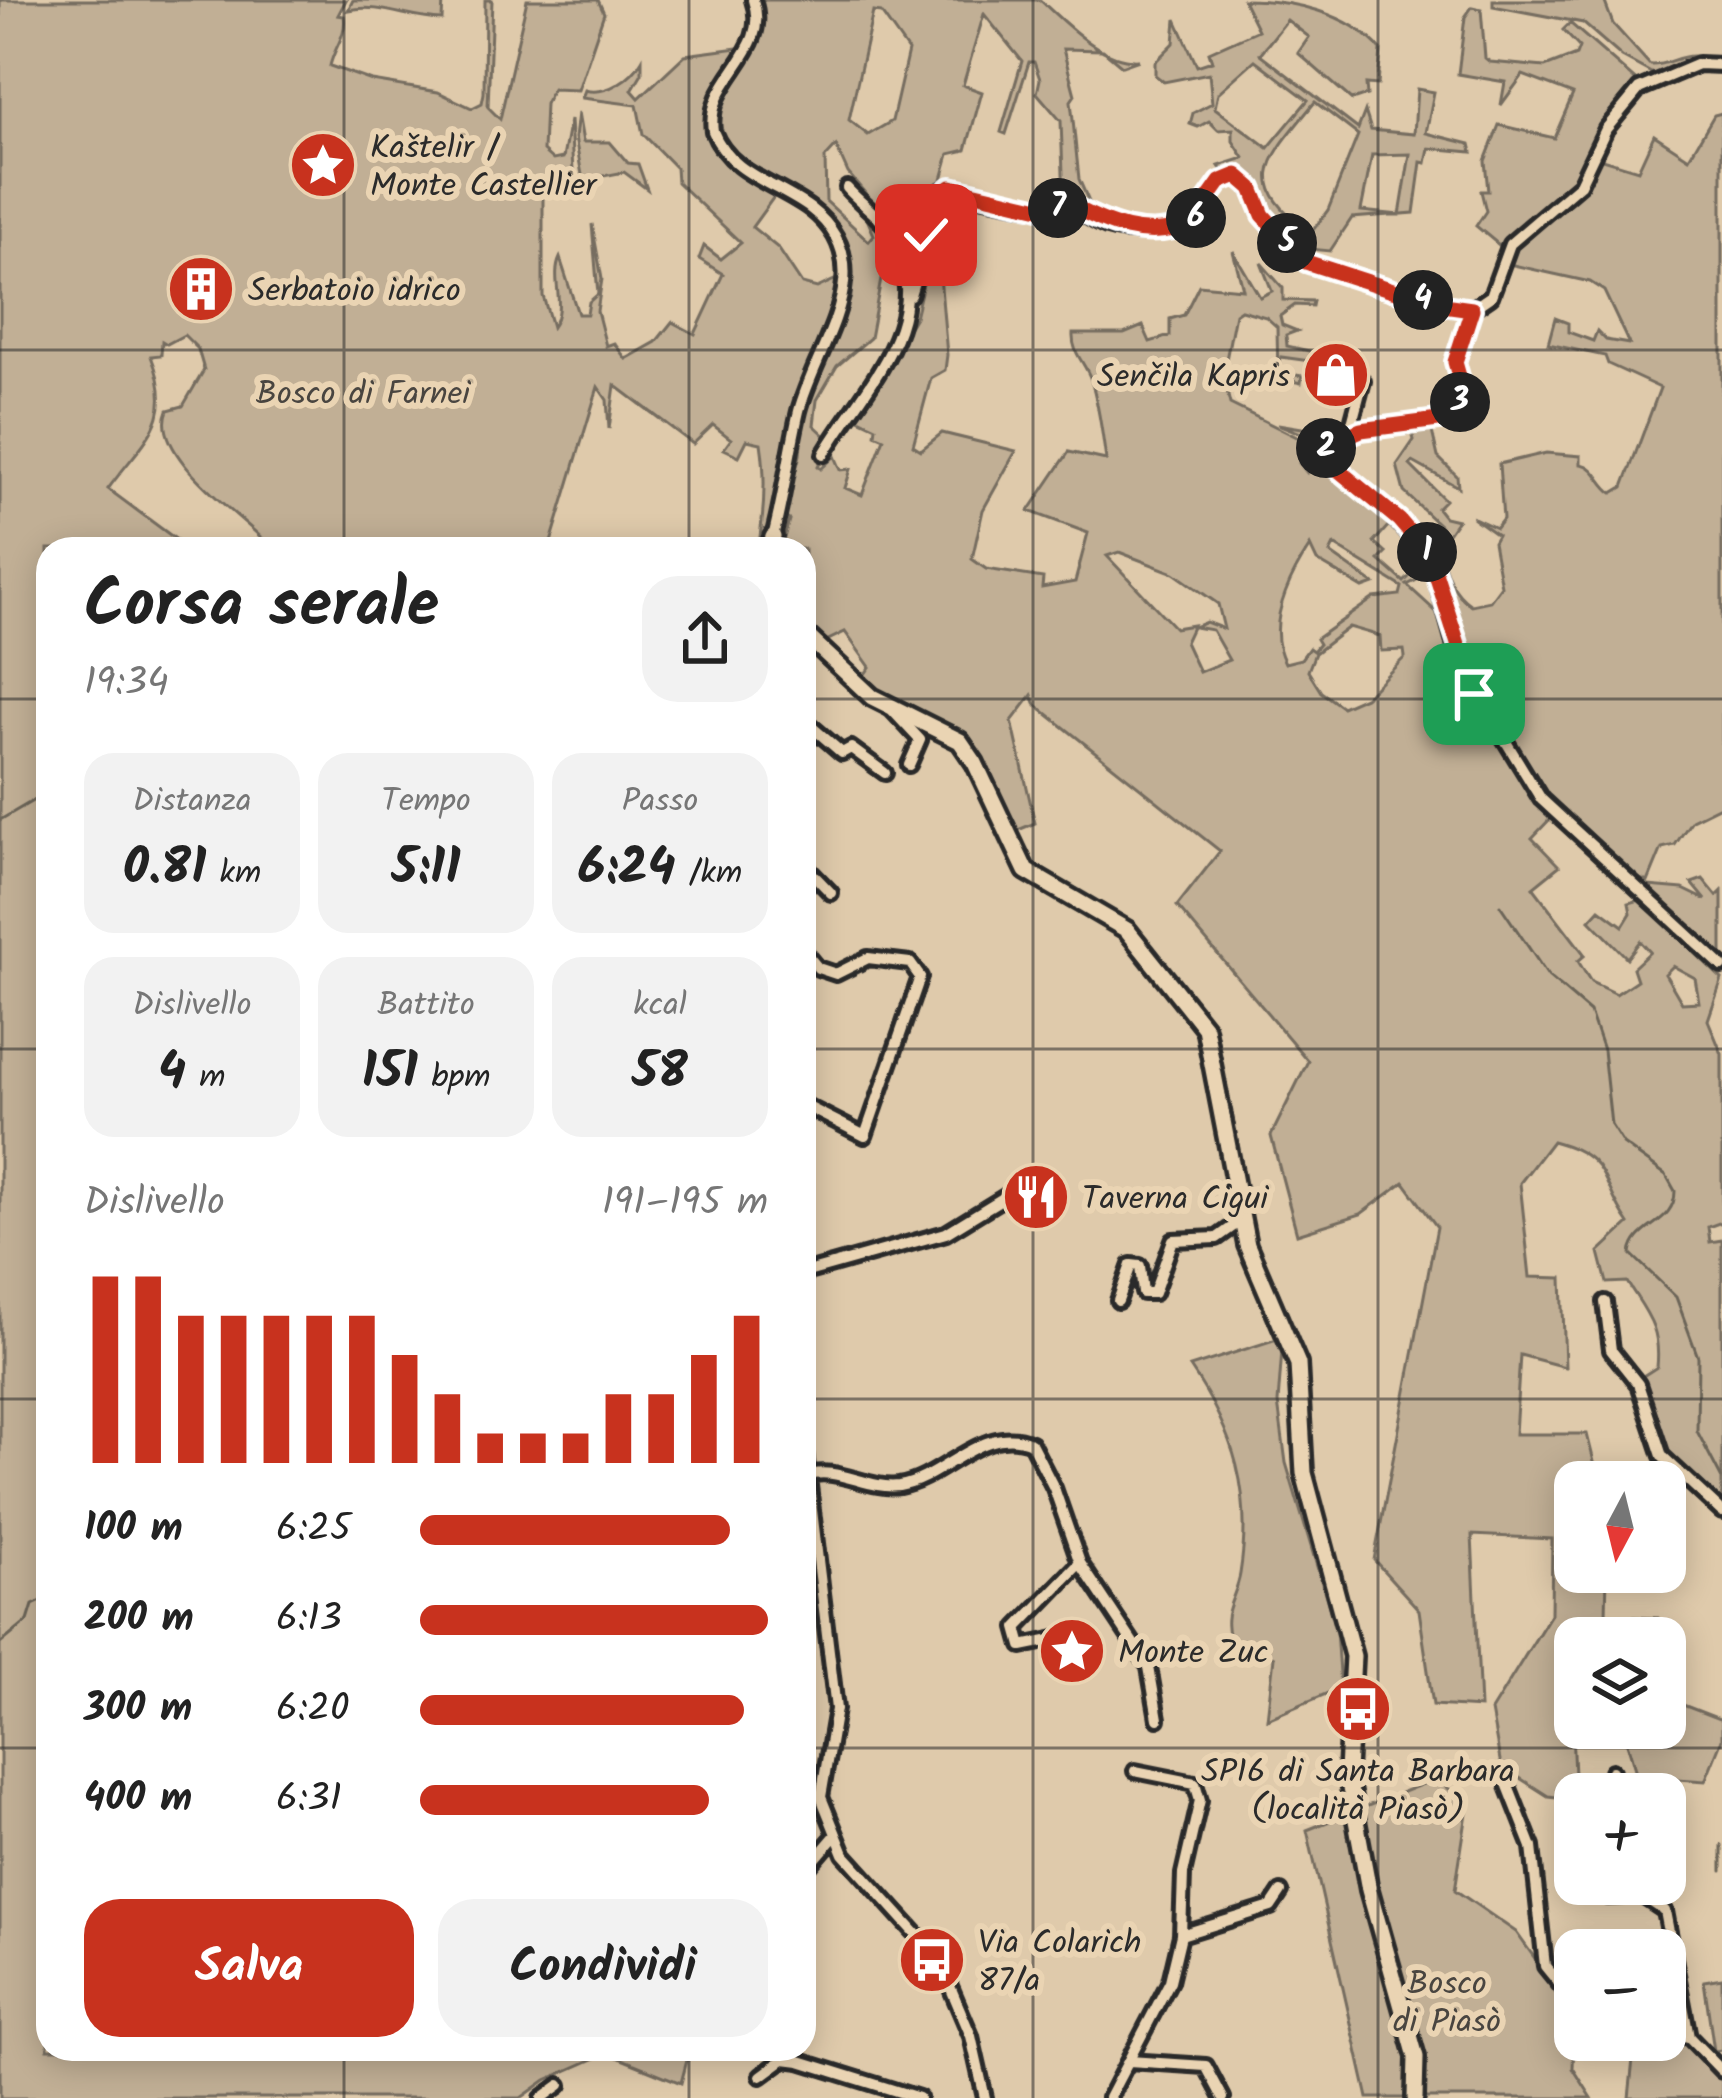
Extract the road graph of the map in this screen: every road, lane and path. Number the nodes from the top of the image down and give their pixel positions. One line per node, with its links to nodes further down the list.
1 (753, 0): 9 (street)
2 (1722, 65): 5 (street)
3 (847, 188): 4 (street)
4 (910, 295): 5 (street); 8 (street)
5 (1472, 309): 7 (street)
6 (1364, 381): 7 (street)
7 (1349, 434): 18 (street)
8 (824, 454)
9 (772, 537)
10 (816, 646): 11 (street)
11 (891, 708): 13 (street); 21 (street)
12 (816, 731): 14 (street)
13 (909, 765)
14 (885, 773)
15 (816, 877): 16 (street)
16 (831, 893)
17 (816, 961): 19 (street)
18 (1722, 966)
19 (816, 1111)
20 (1029, 1182): 22 (street)
21 (1242, 1220): 23 (street); 52 (street)
22 (816, 1270)
23 (1118, 1301)
24 (1605, 1302): 26 (street)
25 (816, 1476): 28 (street)
26 (1722, 1512)
27 (816, 1548): 33 (street)
28 (1080, 1563): 29 (street); 30 (street)
29 (1061, 1638)
30 (1157, 1719)
31 (1135, 1771): 37 (street)
32 (1506, 1781): 38 (street)
33 (834, 1837): 34 (street); 49 (street)
34 (816, 1858)
35 (1281, 1892): 37 (street)
36 (1660, 1905): 40 (street)
37 (1181, 1935): 43 (street)
38 (1554, 1977)
39 (1686, 2036): 40 (street)
40 (1689, 2037): 44 (street)
41 (783, 2061): 45 (street)
42 (803, 2061): 48 (street)
43 (1129, 2061): 50 (street); 51 (street)
44 (1722, 2071)
45 (761, 2076)
46 (560, 2085): 47 (street)
47 (542, 2098)
48 (919, 2098)
49 (985, 2098)
50 (1108, 2098)
51 (1223, 2098)
52 (1415, 2098)

